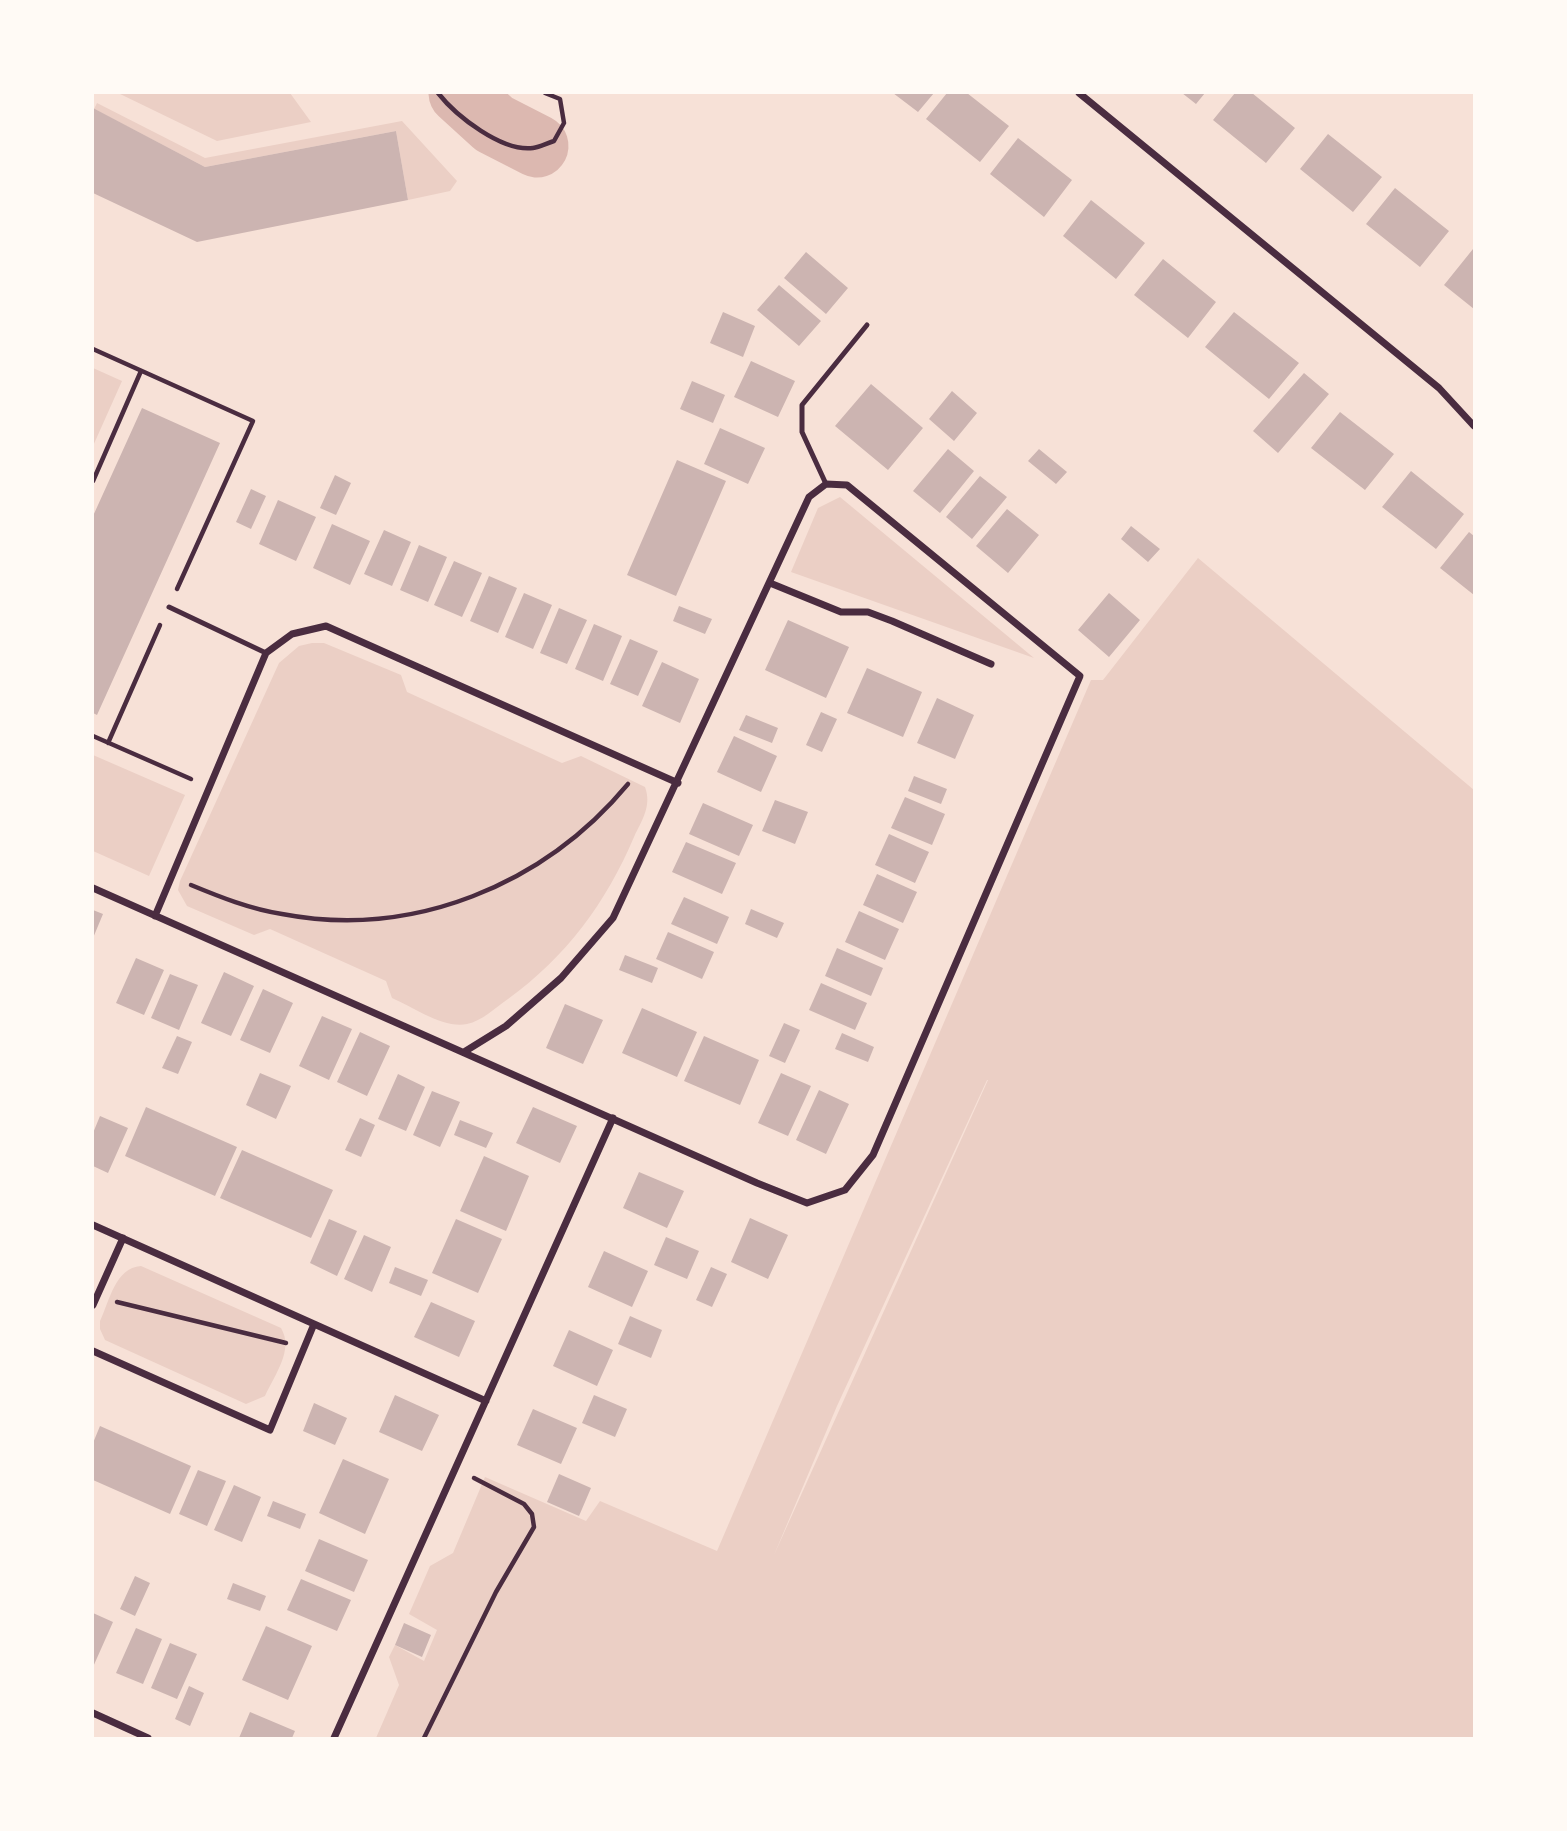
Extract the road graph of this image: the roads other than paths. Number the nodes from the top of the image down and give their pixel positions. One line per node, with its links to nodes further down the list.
1 (1079, 93): 3 (street)
2 (867, 324): 4 (lane)
3 (1474, 426)
4 (826, 484): 5 (street); 13 (street)
5 (770, 583): 8 (street); 9 (street)
6 (169, 607): 7 (lane)
7 (266, 653): 9 (street); 11 (street)
8 (991, 664)
9 (678, 783): 12 (street)
10 (93, 888): 11 (street)
11 (155, 916): 12 (street)
12 (464, 1052): 13 (street)
13 (613, 1118): 19 (street)
14 (93, 1225): 15 (street)
15 (123, 1238): 16 (street); 17 (street)
16 (94, 1301)
17 (314, 1324): 18 (street); 19 (street)
18 (93, 1351)
19 (486, 1401): 22 (street)
20 (93, 1713): 21 (street)
21 (148, 1738)
22 (334, 1738)

